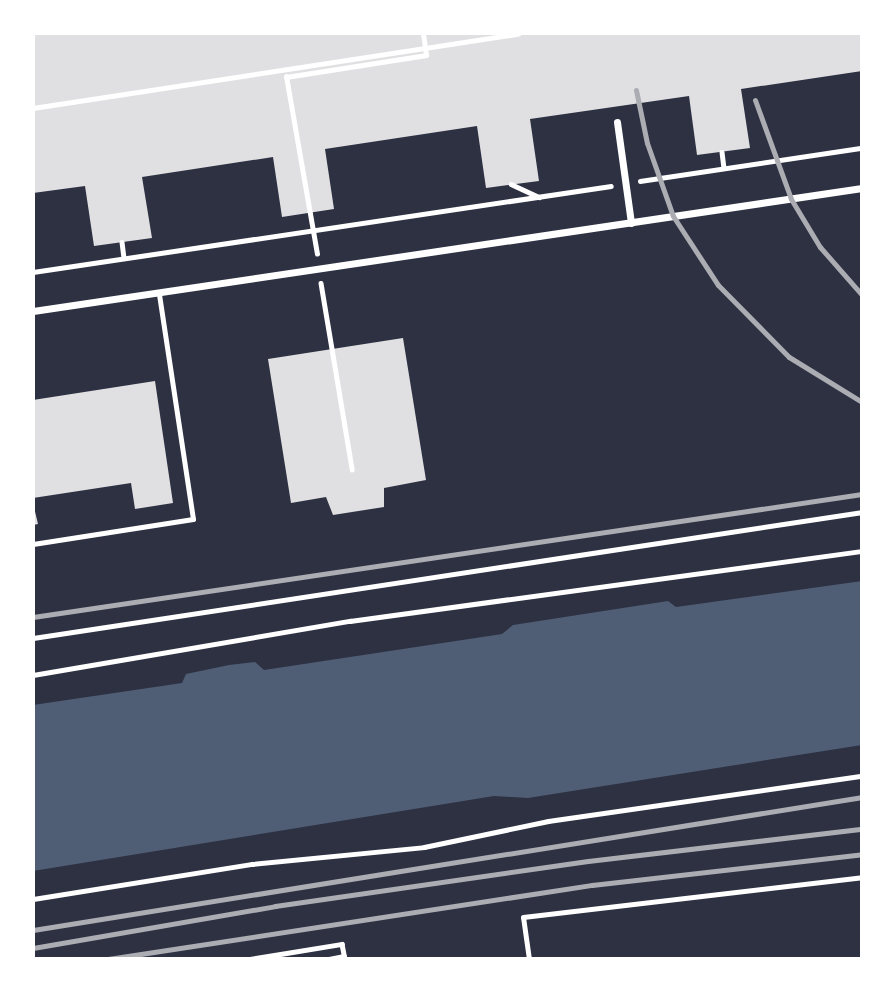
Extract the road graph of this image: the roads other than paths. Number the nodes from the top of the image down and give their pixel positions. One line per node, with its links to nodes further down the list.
1 (617, 122): 3 (street)
2 (862, 188): 3 (street)
3 (631, 223): 4 (street)
4 (159, 293): 5 (street); 7 (lane)
5 (33, 311)
6 (862, 512): 8 (lane)
7 (33, 544)
8 (33, 638)
9 (862, 776): 11 (lane)
10 (862, 877): 12 (lane)
11 (33, 899)
12 (529, 959)

